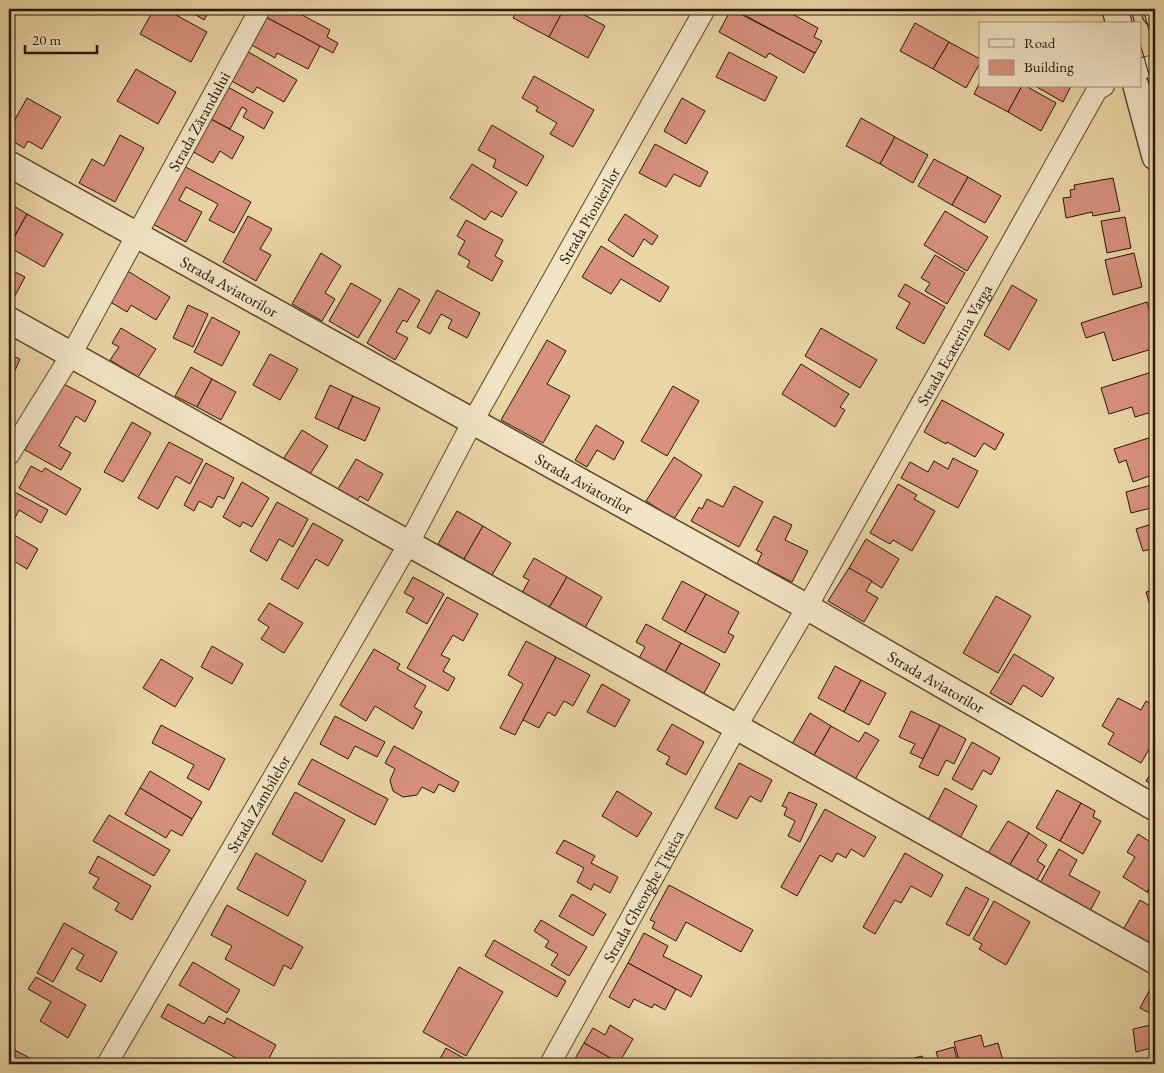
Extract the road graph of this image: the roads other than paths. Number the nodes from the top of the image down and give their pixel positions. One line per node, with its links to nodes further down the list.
1 (260, 9): 13 (street, Strada Zărandului)
2 (705, 9): 16 (street, Strada Pionierilor)
3 (1114, 9): 6 (street)
4 (1154, 9): 5 (street)
5 (1155, 13)
6 (1117, 22)
7 (1155, 65): 8 (street)
8 (1142, 68)
9 (1100, 88): 19 (street, Strada Ecaterina Varga)
10 (1137, 88): 11 (street)
11 (1155, 156)
12 (9, 164): 13 (street, Strada Aviatorilor)
13 (137, 235): 15 (street, Strada Zărandului); 16 (street, Strada Aviatorilor)
14 (9, 320): 15 (street)
15 (71, 355): 17 (street, Strada Zărandului); 18 (street)
16 (474, 421): 18 (street, Strada Pionierilor); 19 (street, Strada Aviatorilor)
17 (9, 455)
18 (409, 543): 20 (street); 23 (street, Strada Zambilelor)
19 (806, 606): 20 (street, Strada Ecaterina Varga); 21 (street, Strada Aviatorilor)
20 (737, 726): 22 (street); 24 (street, Strada Gheorghe Țițeica)
21 (1155, 808)
22 (1155, 961)
23 (107, 1064)
24 (550, 1064)

